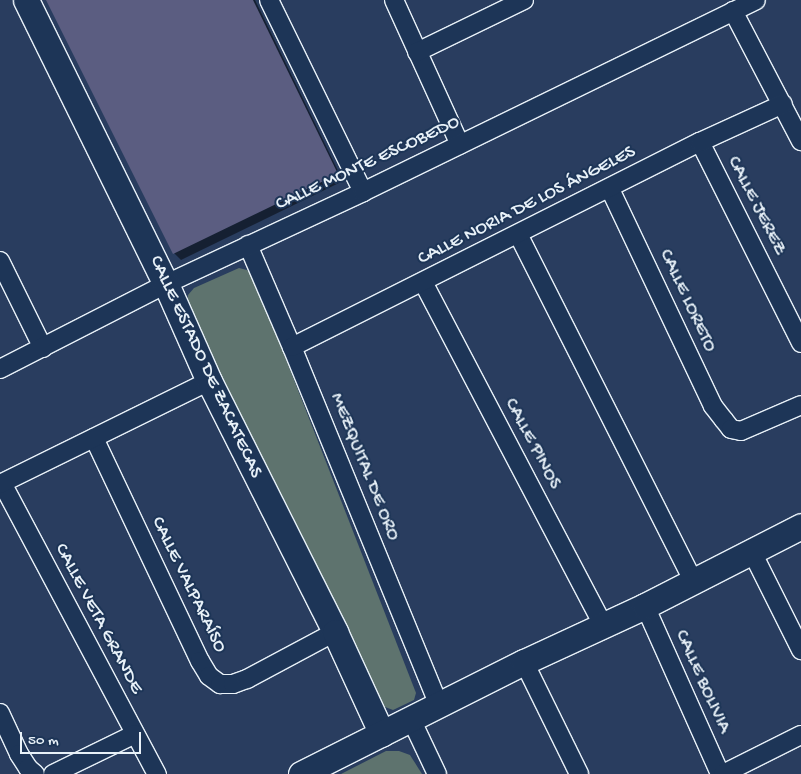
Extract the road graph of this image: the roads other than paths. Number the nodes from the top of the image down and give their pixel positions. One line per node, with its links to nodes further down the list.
1 (26, 0): 18 (street, CALLE ESTADO DE ZACATECAS)
2 (269, 0): 13 (street)
3 (394, 0): 7 (street)
4 (756, 0): 6 (street, CALLE MONTE ESCOBEDO)
5 (516, 2): 7 (street)
6 (733, 11): 8 (street); 11 (street, CALLE MONTE ESCOBEDO)
7 (417, 52): 11 (street)
8 (782, 104): 9 (street); 10 (street, CALLE NORIA DE LOS ÁNGELES)
9 (801, 141)
10 (700, 142): 12 (street, CALLE NORIA DE LOS ÁNGELES); 19 (street, CALLE JEREZ)
11 (460, 144): 13 (street, CALLE MONTE ESCOBEDO)
12 (610, 189): 14 (street, CALLE NORIA DE LOS ÁNGELES); 24 (street, CALLE LORETO)
13 (363, 192): 15 (street, CALLE MONTE ESCOBEDO)
14 (518, 234): 17 (street, CALLE NORIA DE LOS ÁNGELES); 29 (street)
15 (248, 244): 18 (street, CALLE MONTE ESCOBEDO); 20 (street, MEZQUITAL DE ORO)
16 (0, 260): 21 (street)
17 (423, 282): 20 (street, CALLE NORIA DE LOS ÁNGELES); 31 (street, CALLE PINOS)
18 (166, 284): 21 (street, CALLE MONTE ESCOBEDO); 23 (street, CALLE ESTADO DE ZACATECAS)
19 (801, 343)
20 (292, 347): 35 (street, MEZQUITAL DE ORO)
21 (43, 348): 22 (street, CALLE MONTE ESCOBEDO)
22 (0, 369)
23 (209, 381): 25 (street); 32 (street, CALLE ESTADO DE ZACATECAS)
24 (801, 405)
25 (94, 438): 26 (street); 32 (street, CALLE VALPARAÍSO)
26 (1, 483): 38 (street, CALLE VETA GRANDE)
27 (801, 526): 28 (street)
28 (751, 550): 29 (street); 33 (street)
29 (692, 581): 30 (street)
30 (645, 606): 31 (street); 47 (street, CALLE BOLIVIA)
31 (604, 627): 34 (street)
32 (335, 632): 39 (street, CALLE ESTADO DE ZACATECAS)
33 (801, 650)
34 (524, 662): 35 (street); 46 (street)
35 (439, 706): 37 (street)
36 (0, 713): 41 (street)
37 (411, 719): 39 (street); 45 (street)
38 (135, 734): 42 (street); 43 (street, CALLE VETA GRANDE)
39 (382, 734): 44 (street)
40 (801, 735): 48 (street)
41 (36, 774)
42 (52, 774)
43 (157, 774)
44 (301, 774)
45 (437, 774)
46 (579, 774)
47 (720, 774)
48 (723, 774)

